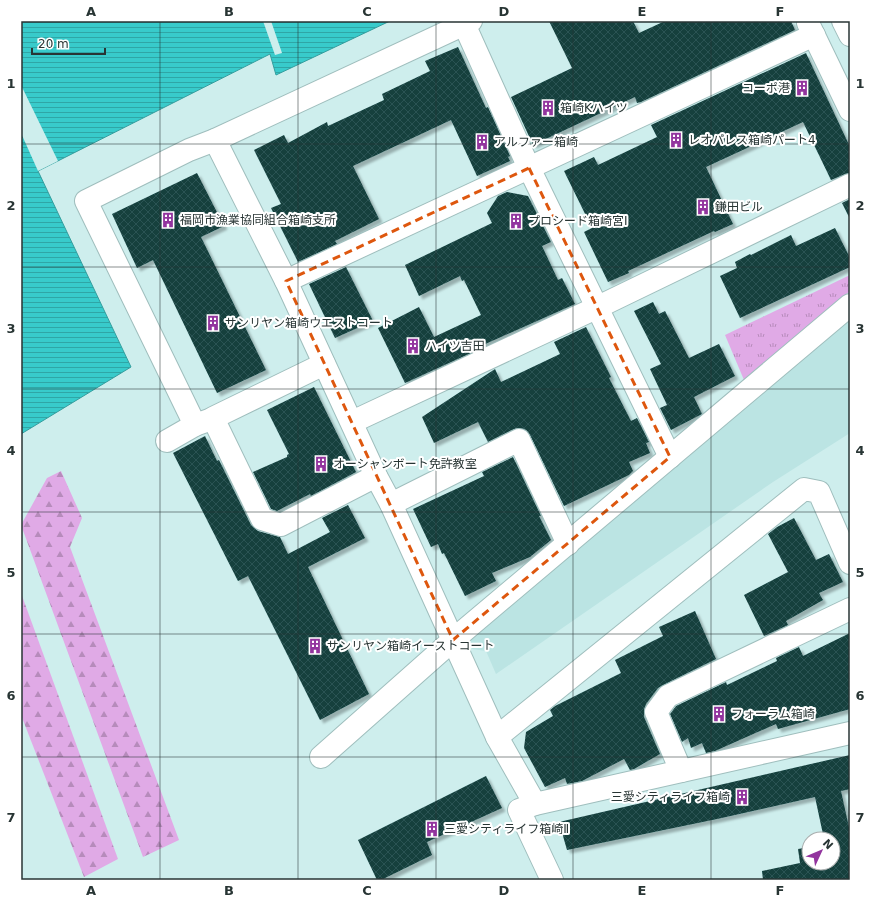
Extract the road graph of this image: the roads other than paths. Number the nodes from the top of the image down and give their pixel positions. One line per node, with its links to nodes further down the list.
1 (843, 21): 4 (street)
2 (468, 22): 6 (street); 7 (street)
3 (811, 28): 5 (street); 7 (street)
4 (850, 35)
5 (850, 110)
6 (215, 140): 9 (street); 13 (street)
7 (529, 168): 9 (street); 11 (street)
8 (850, 184): 11 (street)
9 (286, 282): 12 (street)
10 (850, 305): 16 (street)
11 (596, 308): 14 (street); 16 (street)
12 (324, 364): 13 (street); 14 (street)
13 (204, 422): 15 (street); 17 (street)
14 (352, 422): 17 (street)
15 (167, 441)
16 (670, 457): 19 (street)
17 (376, 476): 18 (street)
18 (391, 504): 19 (street); 22 (street)
19 (568, 544): 22 (street)
20 (850, 563): 24 (street)
21 (850, 609): 26 (street)
22 (453, 640): 24 (street); 25 (street)
23 (850, 732): 26 (street)
24 (497, 737): 27 (street)
25 (321, 757)
26 (681, 771): 27 (street)
27 (535, 804): 28 (street)
28 (552, 880)

